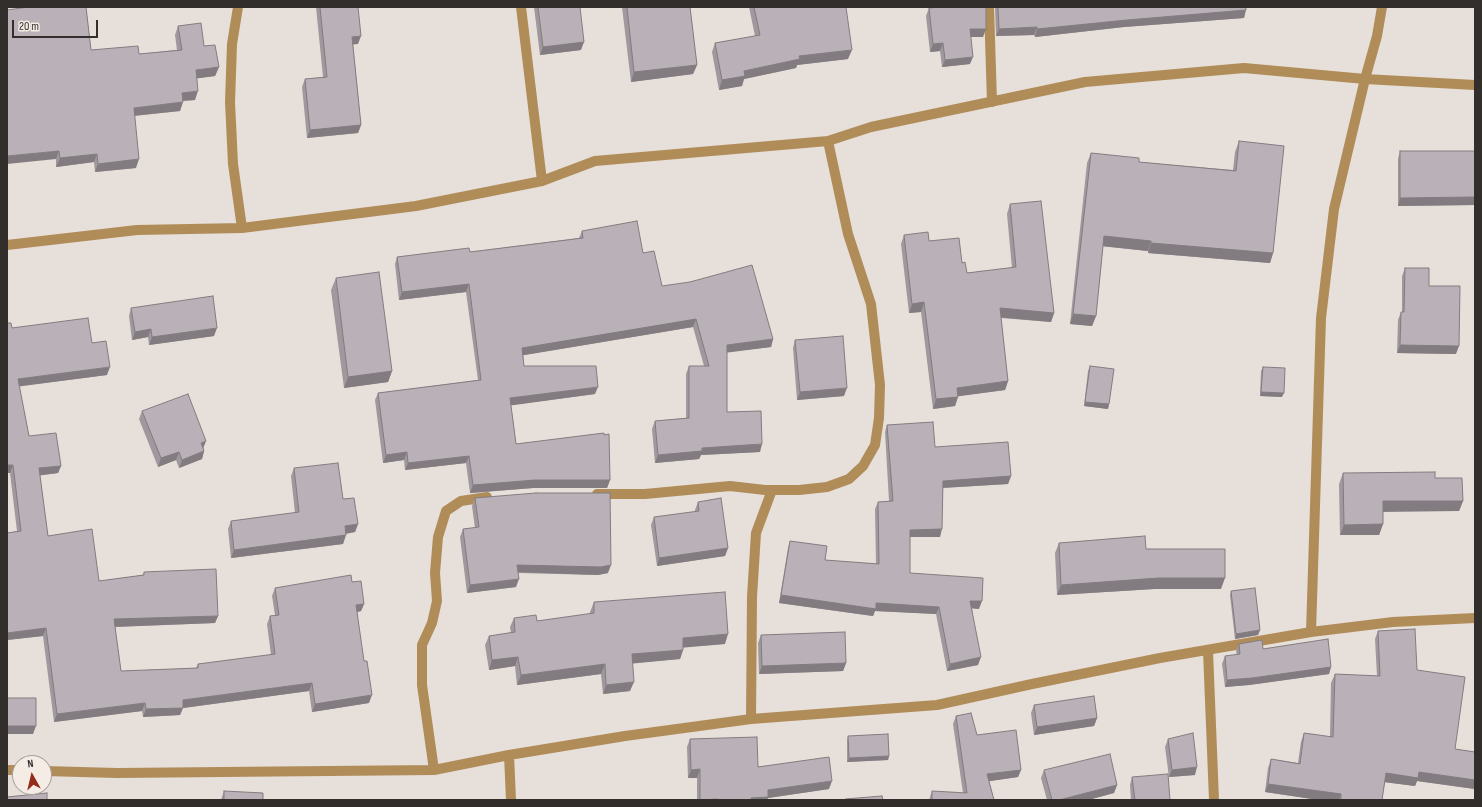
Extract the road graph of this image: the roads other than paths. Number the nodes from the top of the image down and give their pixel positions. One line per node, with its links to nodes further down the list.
1 (238, 7): 10 (street)
2 (521, 7): 9 (street)
3 (989, 7): 7 (street)
4 (1382, 7): 5 (street)
5 (1365, 79): 6 (street); 7 (street); 16 (street)
6 (1475, 85)
7 (992, 102): 8 (street)
8 (828, 141): 9 (street); 12 (street)
9 (542, 181): 10 (street)
10 (242, 228): 11 (street)
11 (7, 245)
12 (772, 490): 13 (street); 18 (street)
13 (589, 494)
14 (494, 497): 20 (street)
15 (1475, 618): 16 (street)
16 (1311, 632): 17 (street)
17 (1208, 651): 18 (street); 23 (street)
18 (751, 719): 19 (street)
19 (509, 755): 20 (street); 22 (street)
20 (434, 770): 21 (street)
21 (52, 771)
22 (511, 800)
23 (1214, 800)

